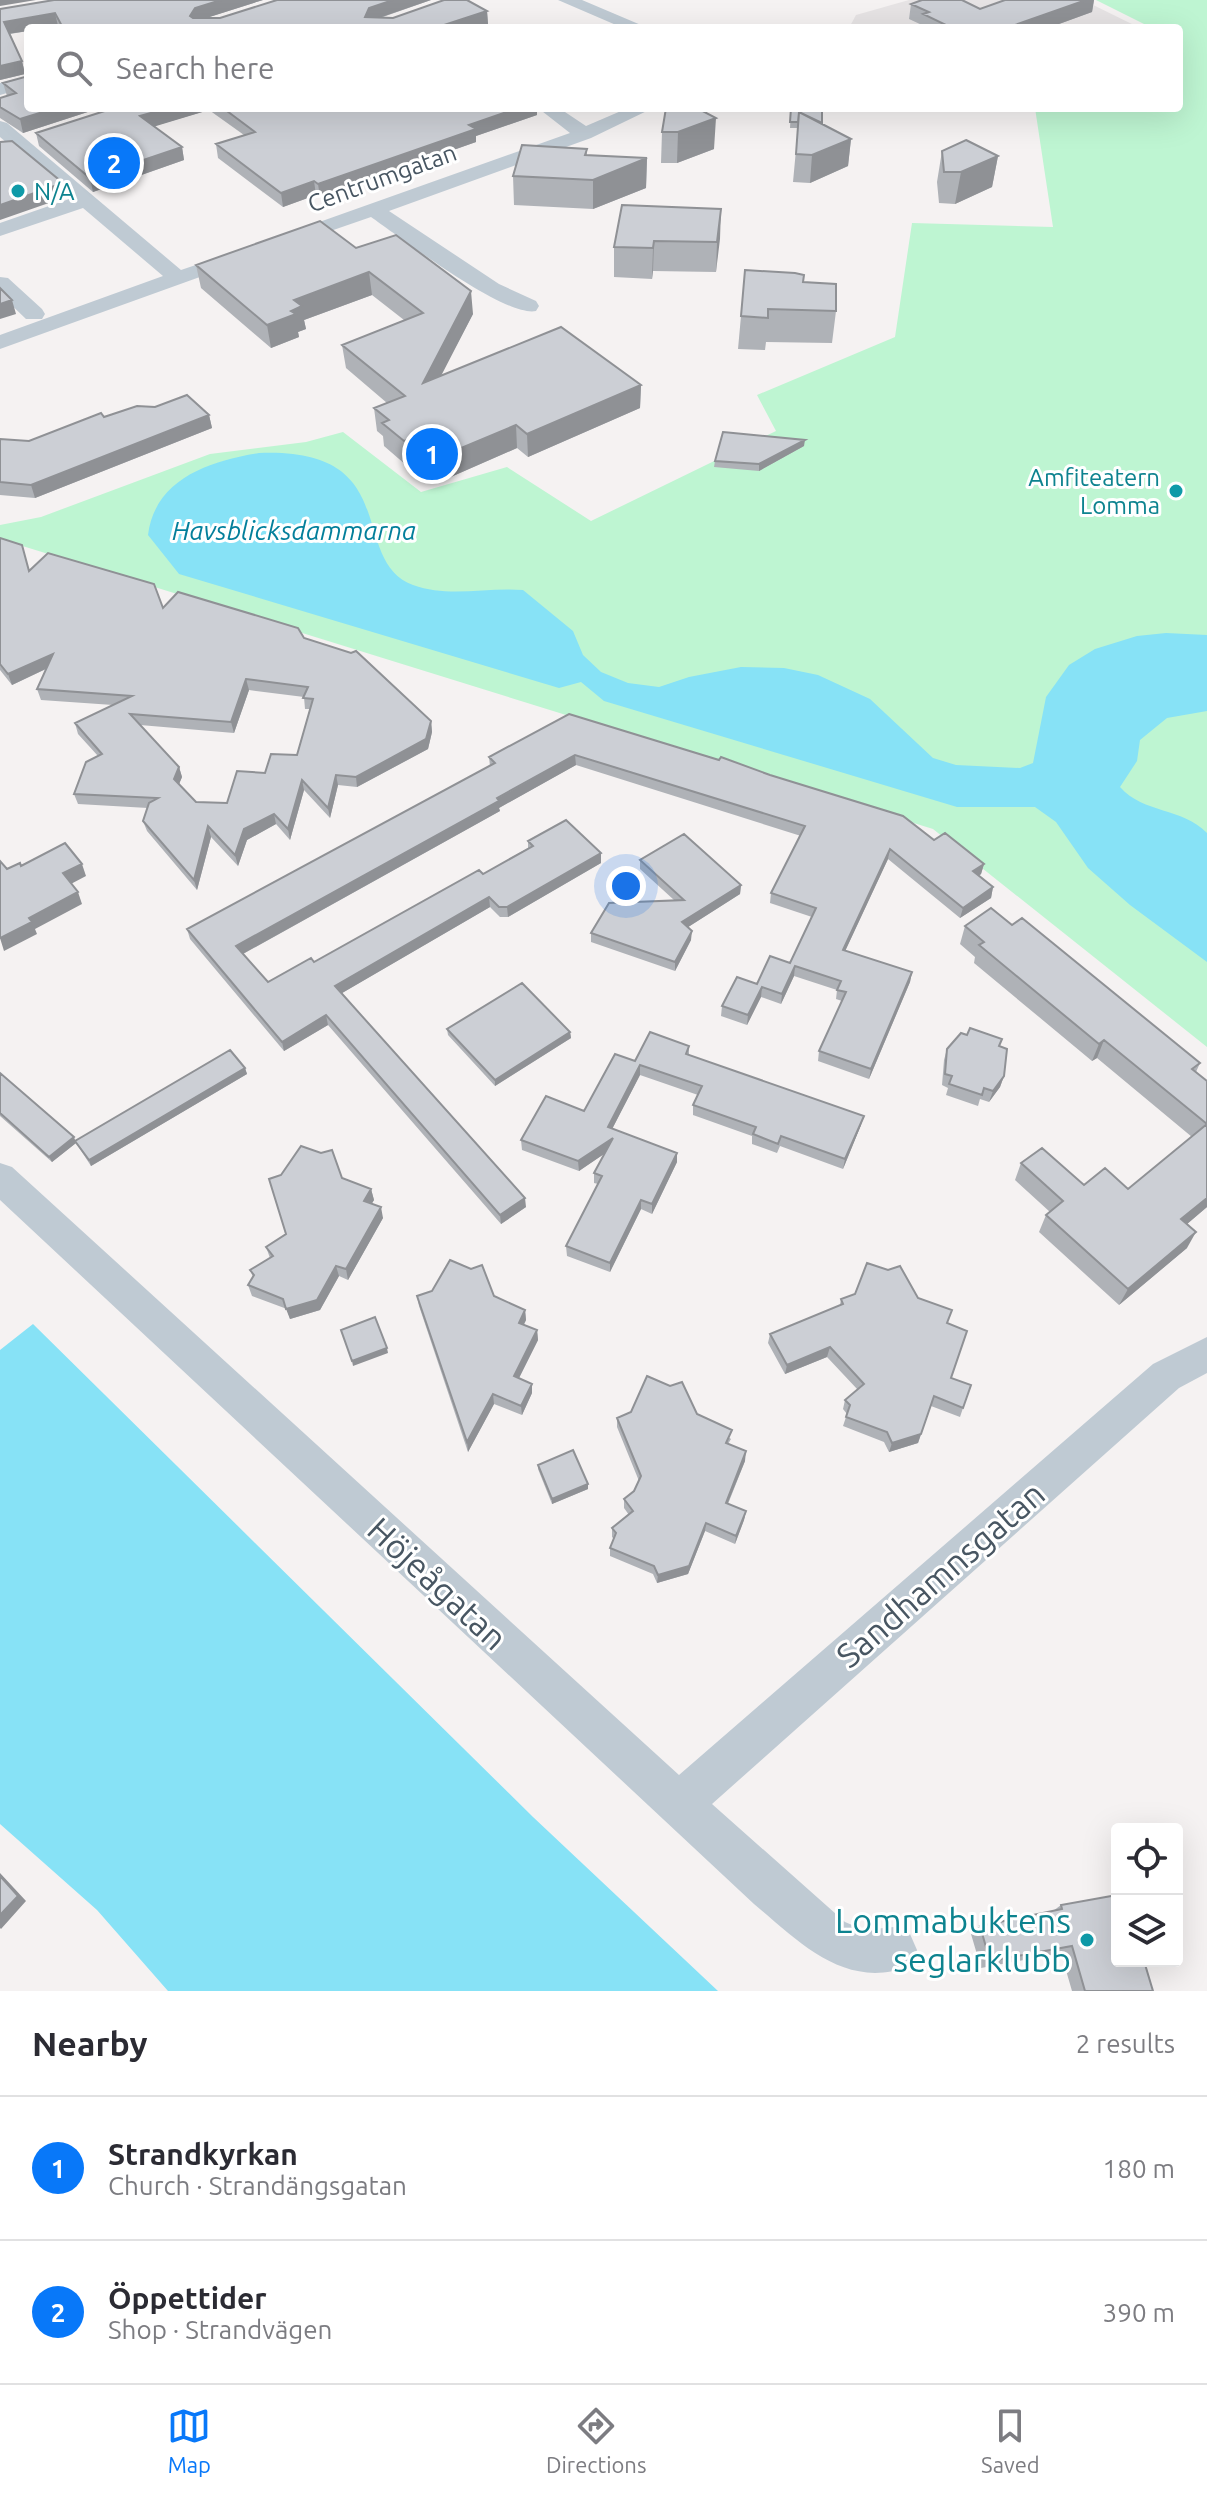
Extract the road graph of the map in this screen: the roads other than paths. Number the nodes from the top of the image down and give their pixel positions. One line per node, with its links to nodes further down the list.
1 (567, 0): 2 (street)
2 (629, 24)
3 (24, 82): 4 (street)
4 (0, 89)
5 (553, 112): 8 (street)
6 (635, 112): 8 (street, Centrumgatan)
7 (0, 127): 10 (street)
8 (584, 134): 12 (street, Centrumgatan)
9 (47, 135): 10 (street)
10 (10, 147): 11 (street)
11 (84, 201): 13 (street); 14 (street)
12 (373, 209): 14 (street, Centrumgatan); 16 (street)
13 (0, 230)
14 (178, 278): 18 (street, Centrumgatan)
15 (0, 283): 17 (street)
16 (528, 306)
17 (34, 314)
18 (0, 342)
19 (0, 1178): 21 (street, Höjeågatan)
20 (1207, 1354): 21 (street, Sandhamnsgatan)
21 (680, 1803): 22 (street, Höjeågatan)
22 (894, 1950)

